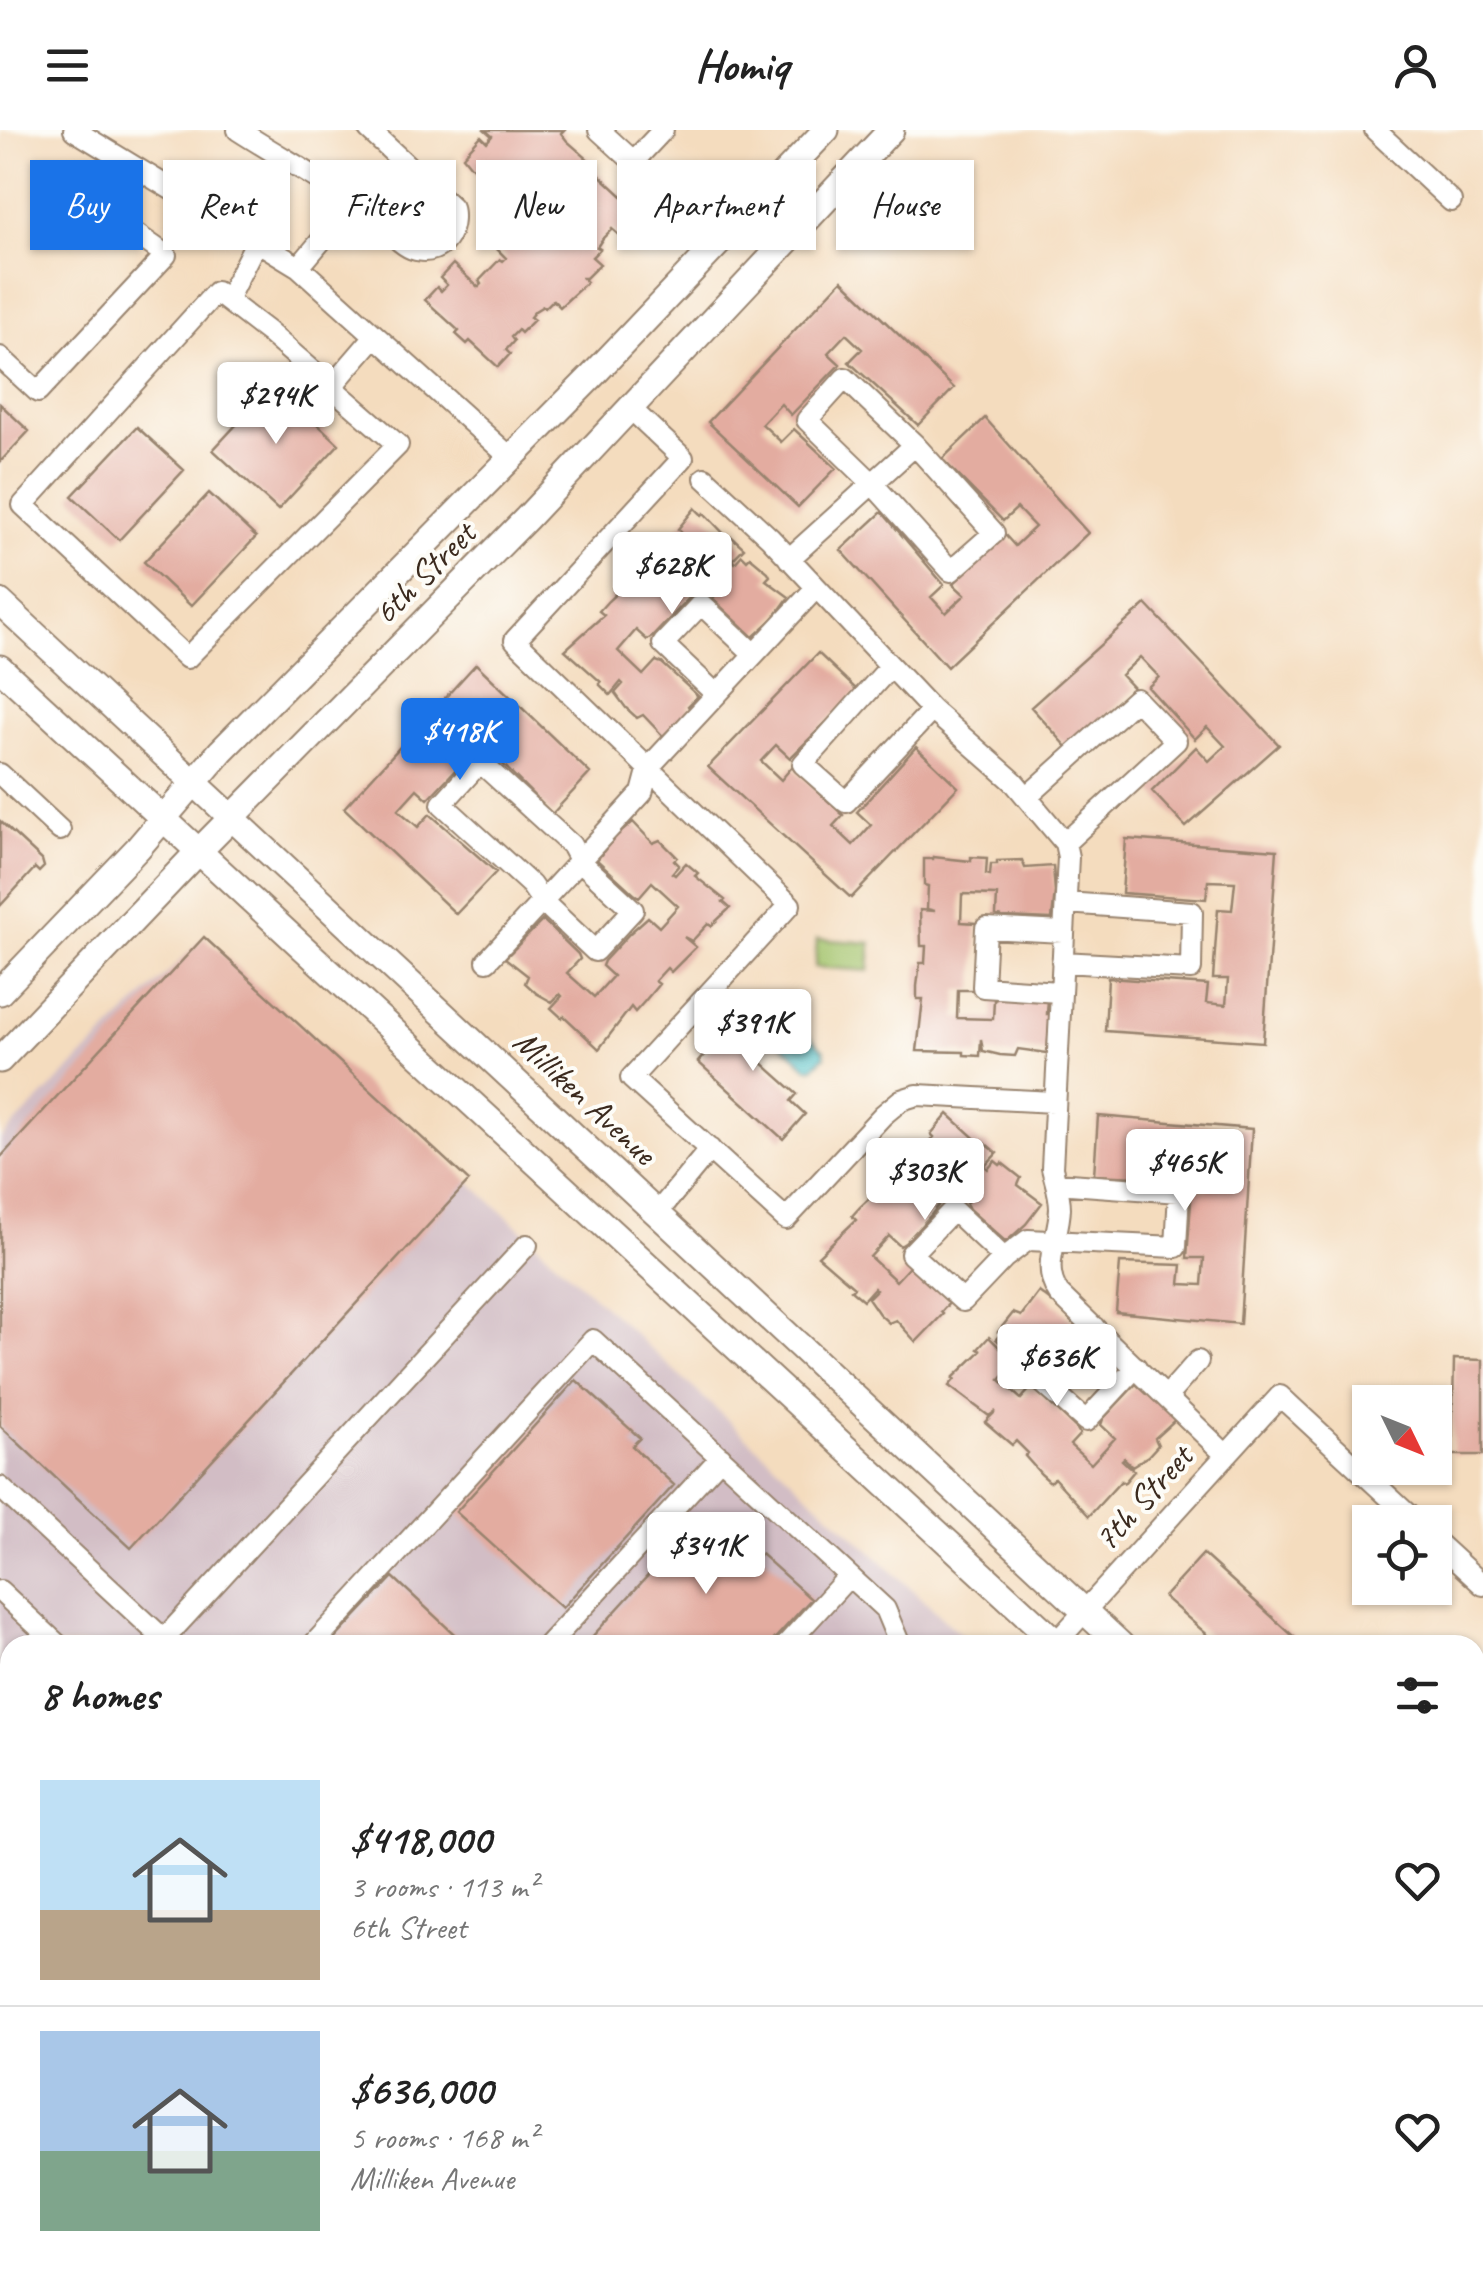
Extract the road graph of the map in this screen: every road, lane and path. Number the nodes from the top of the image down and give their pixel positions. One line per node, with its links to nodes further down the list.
1 (74, 130): 13 (street)
2 (238, 130): 12 (street)
3 (368, 130): 9 (street)
4 (599, 130): 10 (street)
5 (663, 130): 11 (street)
6 (826, 130): 26 (main road, 6th Street)
7 (891, 130): 24 (main road, 6th Street)
8 (1375, 130): 14 (street)
9 (401, 160)
10 (632, 160)
11 (636, 160)
12 (310, 176)
13 (163, 183)
14 (1451, 201)
15 (143, 239): 22 (street)
16 (252, 250): 20 (street)
17 (272, 250): 19 (street)
18 (314, 250): 19 (street)
19 (299, 268): 21 (street)
20 (227, 300): 23 (street); 23 (street)
21 (376, 336): 23 (street); 26 (street)
22 (0, 357)
23 (332, 386)
24 (630, 408): 37 (street); 42 (main road, 6th Street)
25 (915, 445): 28 (street); 28 (street); 28 (street)
26 (511, 458): 39 (main road, 6th Street)
27 (704, 478): 29 (street)
28 (872, 482): 29 (street)
29 (788, 558): 30 (street)
30 (815, 590): 32 (street); 34 (street)
31 (0, 602): 39 (main road, Milliken Avenue)
32 (754, 654): 35 (street); 35 (street)
33 (0, 668): 41 (main road)
34 (889, 668): 36 (street); 36 (street)
35 (716, 694): 37 (street)
36 (932, 710): 40 (street)
37 (649, 767): 46 (street); 56 (street)
38 (0, 774): 43 (street)
39 (194, 782): 41 (main road, 6th Street); 42 (main road, Milliken Avenue)
40 (1027, 797): 44 (street); 44 (street)
41 (163, 817): 45 (main road); 52 (main road, 6th Street)
42 (232, 818): 45 (main road, 6th Street); 58 (main road, Milliken Avenue)
43 (60, 830)
44 (1065, 842): 48 (street)
45 (199, 851): 54 (main road, 6th Street); 82 (main road)
46 (579, 860): 47 (street); 47 (street); 47 (street)
47 (542, 901): 50 (street)
48 (1066, 903): 49 (street); 51 (street)
49 (1062, 932): 51 (street); 53 (street)
50 (486, 961)
51 (1062, 962): 53 (street)
52 (0, 992)
53 (1059, 992): 55 (street)
54 (0, 1060)
55 (1054, 1102): 56 (street); 57 (street)
56 (710, 1149): 58 (street)
57 (1056, 1183): 59 (street); 59 (street)
58 (658, 1212): 74 (main road, Milliken Avenue)
59 (1055, 1239): 61 (street); 62 (street)
60 (527, 1245): 77 (street)
61 (1004, 1258): 61 (street)
62 (1094, 1328): 64 (street); 64 (street)
63 (1198, 1361): 65 (street)
64 (1136, 1367): 65 (street)
65 (1167, 1396): 66 (street)
66 (1226, 1455): 69 (street, 7th Street); 74 (street, 7th Street)
67 (720, 1458): 71 (street); 78 (street); 79 (street)
68 (0, 1487): 76 (street)
69 (1398, 1505)
70 (1452, 1556): 72 (street)
71 (849, 1576): 80 (street); 81 (street)
72 (1483, 1585)
73 (0, 1591): 75 (street)
74 (1084, 1610): 83 (street, 7th Street); 84 (main road, Milliken Avenue)
75 (41, 1635)
76 (159, 1635)
77 (173, 1635)
78 (322, 1635)
79 (557, 1635)
80 (795, 1635)
81 (896, 1635)
82 (1047, 1635)
83 (1064, 1635)
84 (1111, 1635)

